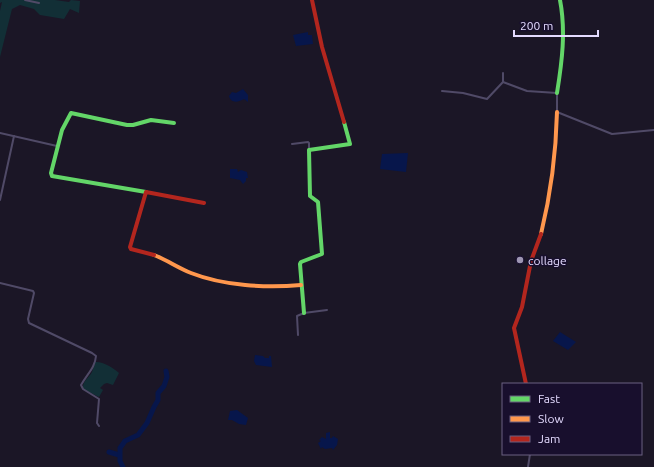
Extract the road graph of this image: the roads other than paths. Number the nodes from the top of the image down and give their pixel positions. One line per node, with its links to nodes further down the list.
1 (25, 0): 4 (street)
2 (312, 0): 16 (street)
3 (560, 0): 8 (street)
4 (39, 3)
5 (503, 73): 6 (street)
6 (503, 82): 7 (street); 8 (street)
7 (442, 91)
8 (557, 93): 9 (street)
9 (557, 112): 11 (street); 25 (street)
10 (174, 123): 15 (street)
11 (654, 130)
12 (0, 133): 13 (street)
13 (14, 136): 15 (street); 18 (street)
14 (292, 144): 16 (street)
15 (58, 146): 17 (street)
16 (309, 150): 21 (street)
17 (146, 192): 19 (street); 21 (street)
18 (0, 200)
19 (204, 204)
20 (0, 283): 26 (street)
21 (301, 285): 23 (street)
22 (327, 310): 23 (street)
23 (304, 313): 24 (street)
24 (298, 335)
25 (526, 383)
26 (99, 426)
27 (530, 455): 28 (street)
28 (528, 467)

